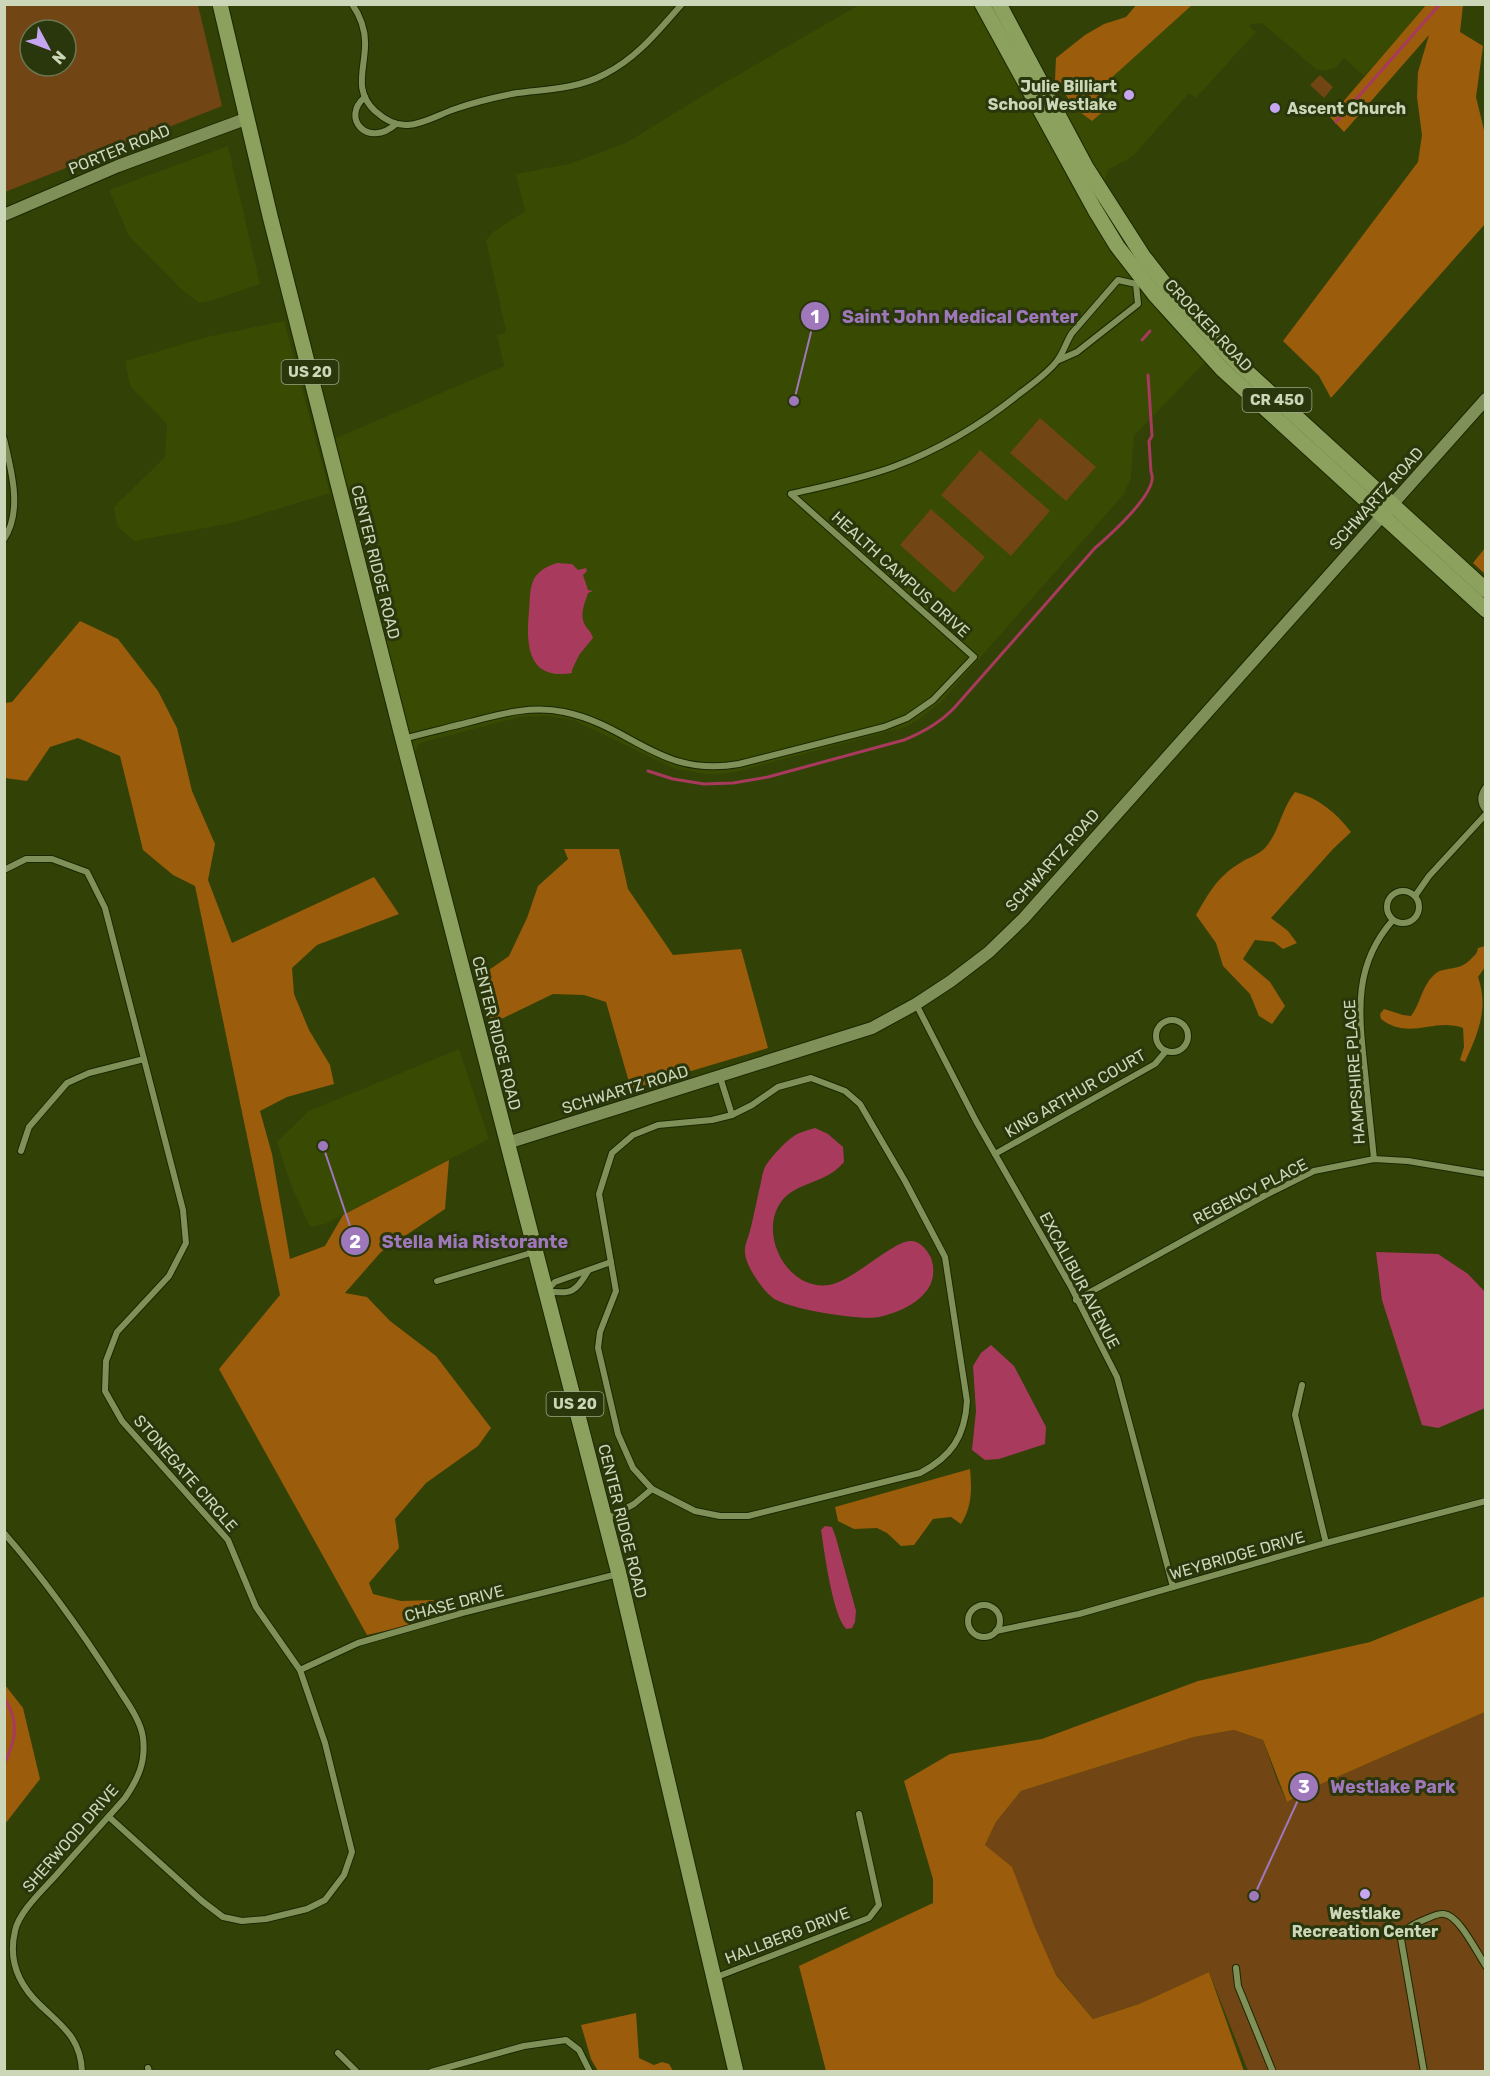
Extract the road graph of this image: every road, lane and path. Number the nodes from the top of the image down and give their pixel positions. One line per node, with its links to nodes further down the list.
1 (220, 4): 7 (main road, CENTER RIDGE ROAD / US 20)
2 (352, 4): 6 (street)
3 (682, 4): 8 (street)
4 (982, 4): 10 (main road, CROCKER ROAD)
5 (999, 4): 10 (main road, CROCKER ROAD)
6 (365, 97): 8 (street); 8 (street)
7 (248, 118): 9 (street, PORTER ROAD); 18 (main road, CENTER RIDGE ROAD / US 20)
8 (396, 124)
9 (4, 215)
10 (1144, 278): 11 (street, HEALTH CAMPUS DRIVE); 11 (street, HEALTH CAMPUS DRIVE); 14 (main road, CROCKER ROAD); 14 (main road, CROCKER ROAD / CR 450)
11 (1059, 360): 18 (street, HEALTH CAMPUS DRIVE)
12 (1485, 399): 14 (street, SCHWARTZ ROAD)
13 (4, 439): 15 (street)
14 (1387, 510): 16 (main road, CROCKER ROAD / CR 450); 17 (main road, CROCKER ROAD); 24 (street, SCHWARTZ ROAD)
15 (4, 539)
16 (1485, 590)
17 (1485, 610)
18 (403, 739): 29 (main road, CENTER RIDGE ROAD / US 20)
19 (1485, 787): 20 (street)
20 (1485, 812): 22 (street)
21 (4, 870): 26 (street, STONEGATE CIRCLE)
22 (1415, 896): 23 (street); 23 (street)
23 (1393, 920): 32 (street, HAMPSHIRE PLACE)
24 (916, 1004): 27 (street, SCHWARTZ ROAD); 31 (street, EXCALIBUR AVENUE)
25 (1166, 1051): 25 (street); 31 (street, KING ARTHUR COURT)
26 (144, 1059): 30 (street); 49 (street, STONEGATE CIRCLE)
27 (720, 1077): 28 (street); 29 (street, SCHWARTZ ROAD)
28 (732, 1115): 35 (street); 41 (street)
29 (507, 1143): 34 (main road, CENTER RIDGE ROAD / US 20)
30 (21, 1151)
31 (995, 1154): 39 (street, EXCALIBUR AVENUE)
32 (1374, 1159): 33 (street, REGENCY PLACE); 39 (street, REGENCY PLACE)
33 (1485, 1174)
34 (536, 1251): 37 (street); 38 (main road, CENTER RIDGE ROAD / US 20)
35 (611, 1262): 36 (street); 41 (street)
36 (588, 1271): 38 (street); 38 (street)
37 (437, 1281)
38 (547, 1291): 43 (main road, CENTER RIDGE ROAD / US 20)
39 (1076, 1300): 47 (street, EXCALIBUR AVENUE)
40 (1302, 1385): 45 (street)
41 (652, 1489): 43 (street)
42 (1485, 1501): 45 (street, WEYBRIDGE DRIVE)
43 (605, 1521): 46 (main road, CENTER RIDGE ROAD / US 20)
44 (4, 1533): 51 (street, SHERWOOD DRIVE)
45 (1326, 1543): 47 (street, WEYBRIDGE DRIVE)
46 (619, 1574): 49 (street, CHASE DRIVE); 54 (main road, CENTER RIDGE ROAD / US 20)
47 (1173, 1587): 48 (street, WEYBRIDGE DRIVE)
48 (996, 1631): 48 (street)
49 (300, 1670): 51 (street, STONEGATE CIRCLE)
50 (859, 1814): 54 (street, HALLBERG DRIVE)
51 (108, 1817): 56 (street, SHERWOOD DRIVE)
52 (1485, 1966): 62 (street)
53 (1236, 1968): 61 (street)
54 (713, 1978): 60 (main road, CENTER RIDGE ROAD / US 20)
55 (338, 2053): 57 (street)
56 (82, 2072)
57 (357, 2072)
58 (431, 2072): 59 (street)
59 (590, 2072)
60 (736, 2072)
61 (1273, 2072)
62 (1424, 2072)

